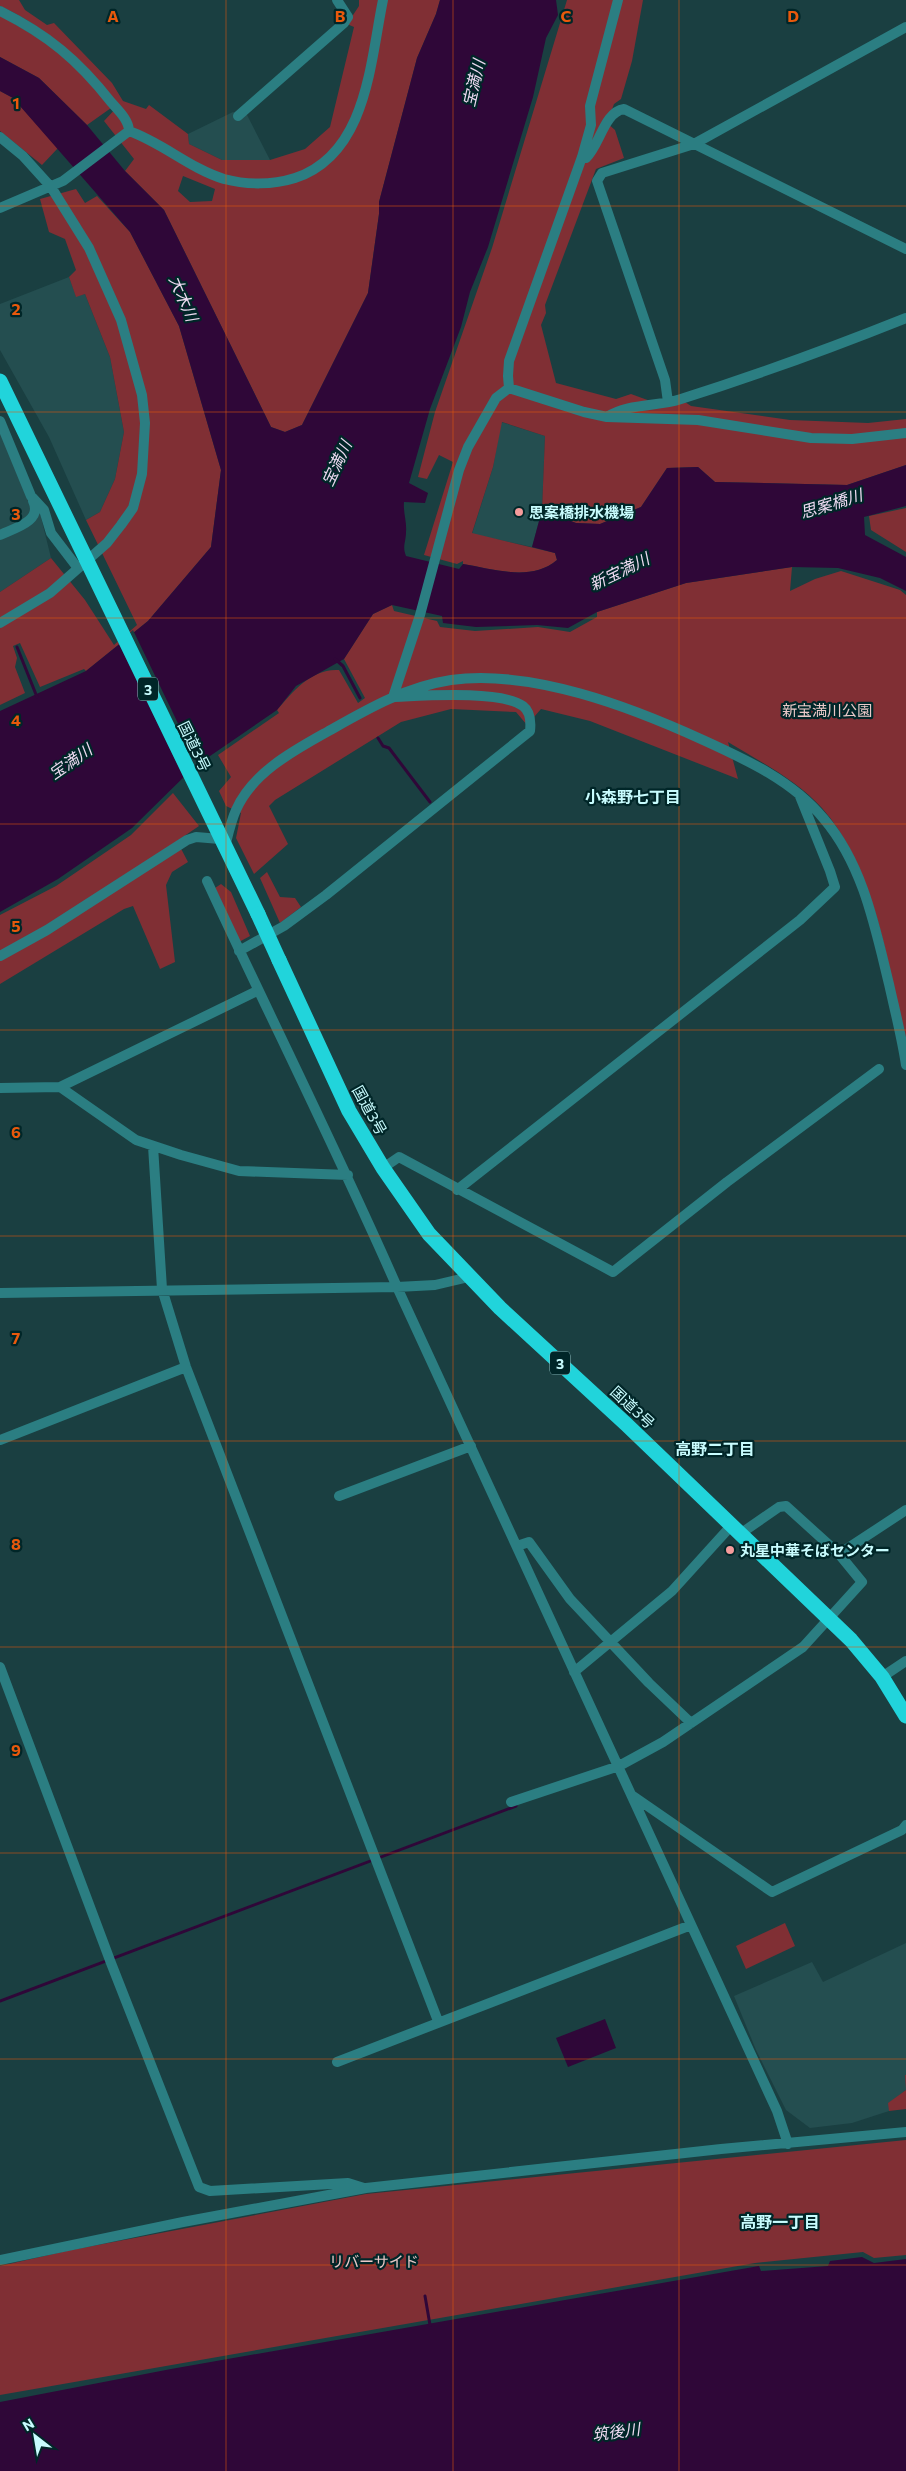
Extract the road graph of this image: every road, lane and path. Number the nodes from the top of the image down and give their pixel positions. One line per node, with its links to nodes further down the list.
1 (337, 0): 6 (street)
2 (383, 0): 7 (street)
3 (618, 0): 10 (street)
4 (0, 11): 7 (street)
5 (906, 27): 9 (street)
6 (238, 116)
7 (129, 131): 11 (street)
8 (0, 137): 11 (street)
9 (694, 144): 10 (street); 13 (street); 17 (street)
10 (582, 158): 16 (street)
11 (51, 187): 12 (street); 23 (street)
12 (0, 208)
13 (906, 249)
14 (906, 318): 17 (street)
15 (0, 381): 23 (highway, 国道3号 / 3)
16 (510, 388): 18 (street); 25 (street)
17 (668, 402): 18 (street)
18 (607, 416): 20 (street)
19 (0, 422): 21 (street)
20 (906, 433)
21 (31, 496): 22 (street); 23 (street)
22 (0, 535)
23 (85, 565): 24 (street); 27 (highway, 国道3号 / 3)
24 (0, 622)
25 (393, 697): 26 (street); 27 (street); 29 (street)
26 (798, 793): 32 (street); 39 (street)
27 (222, 843): 30 (street); 37 (highway, 国道3号 / 3, bridge)
28 (207, 881): 29 (street)
29 (239, 951): 31 (street)
30 (0, 956)
31 (257, 991): 34 (street); 38 (street)
32 (906, 1065)
33 (878, 1068): 39 (street)
34 (60, 1087): 35 (street); 36 (street)
35 (0, 1088)
36 (153, 1146): 38 (street); 42 (street)
37 (383, 1168): 39 (street); 40 (highway, 国道3号 / 3)
38 (348, 1175): 41 (street)
39 (457, 1190)
40 (469, 1277): 41 (street); 49 (highway, 国道3号 / 3)
41 (397, 1287): 42 (street); 46 (street)
42 (162, 1289): 43 (street); 44 (street)
43 (0, 1293)
44 (186, 1367): 45 (street); 65 (street)
45 (0, 1440)
46 (471, 1446): 47 (street); 50 (street)
47 (339, 1496)
48 (906, 1510): 51 (street)
49 (736, 1530): 51 (street); 52 (highway, 国道3号 / 3); 53 (street)
50 (517, 1546): 53 (street); 56 (street)
51 (839, 1554): 52 (street)
52 (828, 1618): 57 (highway, 国道3号 / 3); 59 (street)
53 (611, 1643): 56 (street); 59 (street)
54 (906, 1661): 57 (street)
55 (0, 1667): 69 (street)
56 (574, 1672): 60 (street)
57 (882, 1678): 58 (highway, 国道3号 / 3)
58 (906, 1716)
59 (691, 1723): 60 (street)
60 (618, 1766): 61 (street); 62 (street)
61 (632, 1795): 63 (street); 64 (street)
62 (511, 1802)
63 (906, 1825)
64 (691, 1925): 65 (street); 68 (street)
65 (438, 2021): 66 (street)
66 (338, 2062)
67 (906, 2132): 68 (street)
68 (788, 2144): 69 (street)
69 (366, 2188): 70 (street)
70 (0, 2260)

